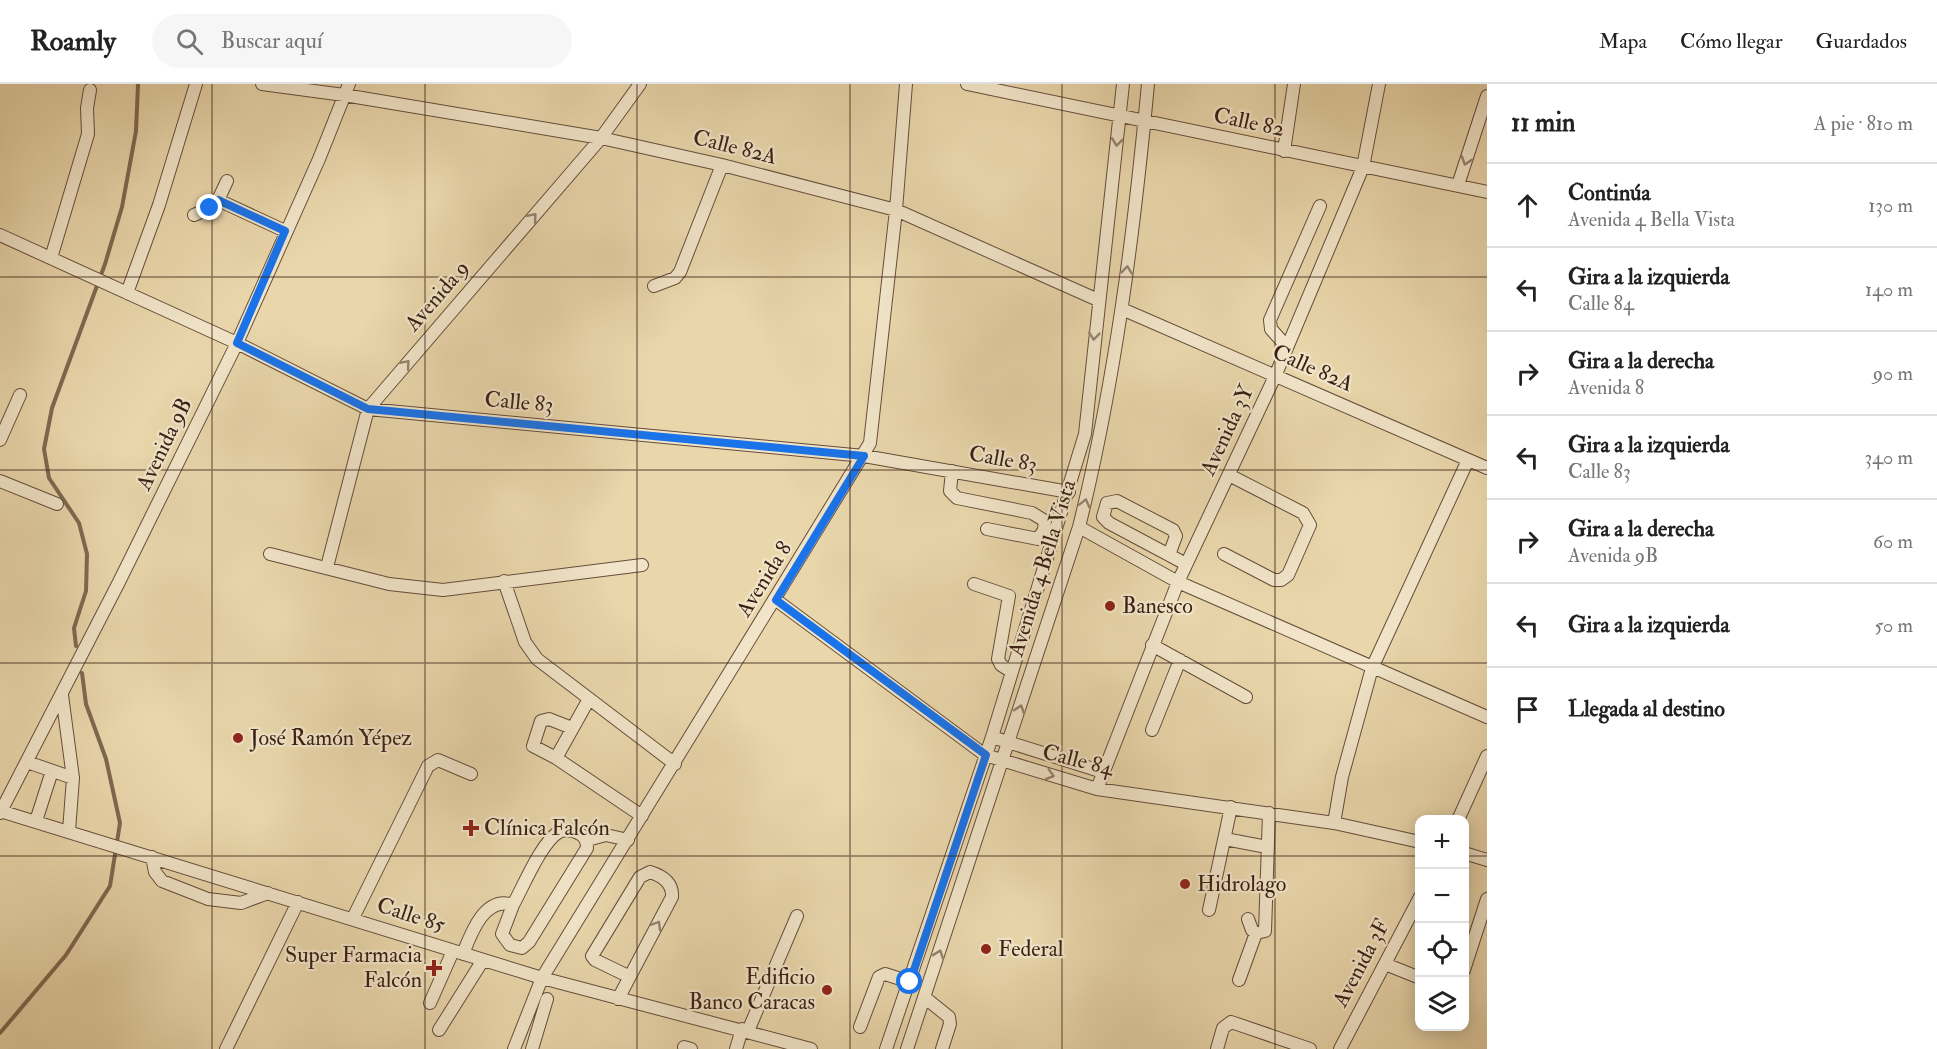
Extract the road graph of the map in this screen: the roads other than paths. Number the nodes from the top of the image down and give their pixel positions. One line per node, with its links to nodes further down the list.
1 (196, 84): 30 (street)
2 (262, 84): 10 (street, Calle 82A)
3 (640, 84): 15 (street, Avenida 9)
4 (906, 84): 24 (street, Avenida 8)
5 (967, 84): 13 (street, Calle 82)
6 (1123, 84): 13 (street, Avenida 4 Bella Vista)
7 (1148, 84): 14 (street, Avenida 4 Bella Vista)
8 (1294, 84): 16 (street)
9 (1379, 84): 18 (street, Avenida 3Y)
10 (346, 89): 15 (street, Calle 82A); 26 (street, Avenida 9B)
11 (90, 90): 28 (street)
12 (1487, 96): 20 (street, one-way to 20)
13 (1120, 114): 14 (street, Calle 82); 31 (street, Avenida 4 Bella Vista, one-way to 31)
14 (1144, 121): 16 (street, Calle 82); 32 (street, Avenida 4 Bella Vista, one-way to 14)
15 (601, 138): 17 (street, Calle 82A); 37 (street, Avenida 9, one-way to 15)
16 (1284, 151): 18 (street, Calle 82)
17 (722, 165): 24 (street, Calle 82A); 29 (street)
18 (1363, 167): 20 (street, Calle 82); 34 (street, Avenida 3Y)
19 (227, 181): 22 (street)
20 (1458, 185): 21 (street, Calle 82)
21 (1487, 192)
22 (218, 200): 25 (street); 26 (street)
23 (1320, 206): 34 (street)
24 (896, 210): 31 (street, Calle 82A); 39 (street, Avenida 8)
25 (194, 215)
26 (285, 231): 33 (street, Avenida 9B)
27 (0, 235): 28 (street, Calle 83)
28 (51, 258): 30 (street, Calle 83)
29 (654, 286)
30 (128, 292): 33 (street, Calle 83)
31 (1098, 300): 45 (street, Avenida 4 Bella Vista, one-way to 45)
32 (1122, 309): 35 (street, Calle 82A); 47 (street, Avenida 4 Bella Vista, one-way to 32)
33 (237, 343): 37 (street, Calle 83); 63 (street, Avenida 9B)
34 (1287, 347): 35 (street, Avenida 3Y)
35 (1276, 374): 40 (street, Calle 82A); 43 (street, Avenida 3Y)
36 (20, 395): 38 (street)
37 (368, 409): 39 (street, Calle 83); 54 (street, Avenida 9)
38 (0, 440)
39 (864, 456): 42 (street, Calle 83); 58 (street, Avenida 8)
40 (1468, 460): 41 (street, Calle 82A); 61 (street)
41 (1487, 468)
42 (952, 471): 45 (street, Calle 83); 48 (street)
43 (1229, 475): 50 (street); 52 (street, Avenida 3Y)
44 (0, 481): 46 (street)
45 (1069, 492): 62 (street, Avenida 4 Bella Vista)
46 (57, 504)
47 (1079, 527): 56 (street); 70 (street, Avenida 4 Bella Vista, one-way to 47)
48 (987, 529)
49 (270, 554): 54 (street)
50 (1224, 554)
51 (1169, 555): 51 (street); 52 (street)
52 (1186, 564): 56 (street, Avenida 3Y)
53 (642, 565): 55 (street)
54 (327, 567): 55 (street)
55 (504, 581): 65 (street)
56 (1178, 582): 59 (street, Avenida 3Y); 61 (street)
57 (974, 584): 62 (street)
58 (776, 600): 71 (street, Calle 84); 76 (street, Avenida 8)
59 (1152, 645): 60 (street); 78 (street, Avenida 3Y)
60 (1180, 660): 64 (street); 68 (street)
61 (1372, 668): 66 (street); 88 (street)
62 (1012, 672): 69 (street, Avenida 4 Bella Vista)
63 (62, 695): 74 (street, Avenida 9B); 80 (street)
64 (1246, 697)
65 (589, 699): 67 (street); 76 (street)
66 (1487, 717)
67 (572, 728): 73 (street); 73 (street)
68 (1152, 730)
69 (992, 737): 70 (street, Calle 84); 71 (street, Avenida 4 Bella Vista)
70 (1010, 743): 75 (street, Avenida 4 Bella Vista); 78 (street, Calle 84)
71 (986, 755): 75 (street, Calle 84); 116 (street, Avenida 4 Bella Vista)
72 (1487, 756): 85 (street)
73 (556, 758): 86 (street)
74 (27, 762): 77 (street); 83 (street, Avenida 9B)
75 (1003, 762): 81 (street, Calle 84, one-way to 81); 117 (street, Avenida 4 Bella Vista, one-way to 75)
76 (675, 764): 86 (street, Avenida 8)
77 (52, 771): 80 (street); 87 (street)
78 (1103, 772): 81 (street, Avenida 3Y)
79 (471, 774): 105 (street)
80 (73, 778): 89 (street)
81 (1097, 789): 82 (street, Calle 84)
82 (1231, 807): 84 (street, Calle 84); 90 (street)
83 (0, 812): 87 (street, Calle 85)
84 (1269, 813): 88 (street, Calle 84); 94 (street)
85 (1460, 815)
86 (642, 816): 92 (street, Avenida 8)
87 (36, 821): 89 (street, Calle 85)
88 (1334, 823): 93 (street, Calle 84)
89 (69, 831): 96 (street, Calle 85)
90 (1225, 839): 94 (street); 103 (street)
91 (586, 840): 92 (street); 101 (street); 101 (street)
92 (628, 840): 114 (street, Avenida 8)
93 (1415, 841)
94 (1267, 847): 107 (street)
95 (1469, 855): 97 (street)
96 (152, 857): 98 (street, Calle 85); 98 (street)
97 (1487, 860)
98 (268, 893): 100 (street, Calle 85)
99 (1487, 899): 109 (street)
100 (298, 902): 105 (street, Calle 85); 124 (street)
101 (513, 904): 108 (street)
102 (1415, 905): 111 (street, Avenida 3F)
103 (1209, 910)
104 (797, 916): 123 (street)
105 (353, 918): 108 (street, Calle 85)
106 (1248, 919): 107 (street)
107 (1256, 933): 115 (street)
108 (458, 952): 110 (street, Calle 85); 120 (street)
109 (1469, 955)
110 (483, 960): 114 (street, Calle 85); 122 (street)
111 (1385, 964): 113 (street); 134 (street, Avenida 3F)
112 (628, 976): 112 (street, one-way to 112); 119 (street)
113 (1417, 977)
114 (542, 978): 119 (street, Calle 85); 125 (street, Avenida 8)
115 (1239, 980)
116 (910, 982): 121 (street); 129 (street, Avenida 4 Bella Vista)
117 (924, 997): 130 (street, Avenida 4 Bella Vista); 131 (street)
118 (547, 999): 126 (street)
119 (618, 999): 123 (street, Calle 85)
120 (429, 1003)
121 (860, 1027)
122 (439, 1030)
123 (745, 1030): 127 (street); 128 (street, Calle 85)
124 (226, 1049)
125 (514, 1049)
126 (532, 1049)
127 (736, 1049)
128 (811, 1049)
129 (886, 1049)
130 (907, 1049)
131 (942, 1049)
132 (1217, 1049): 133 (street)
133 (1310, 1049)
134 (1340, 1049)

